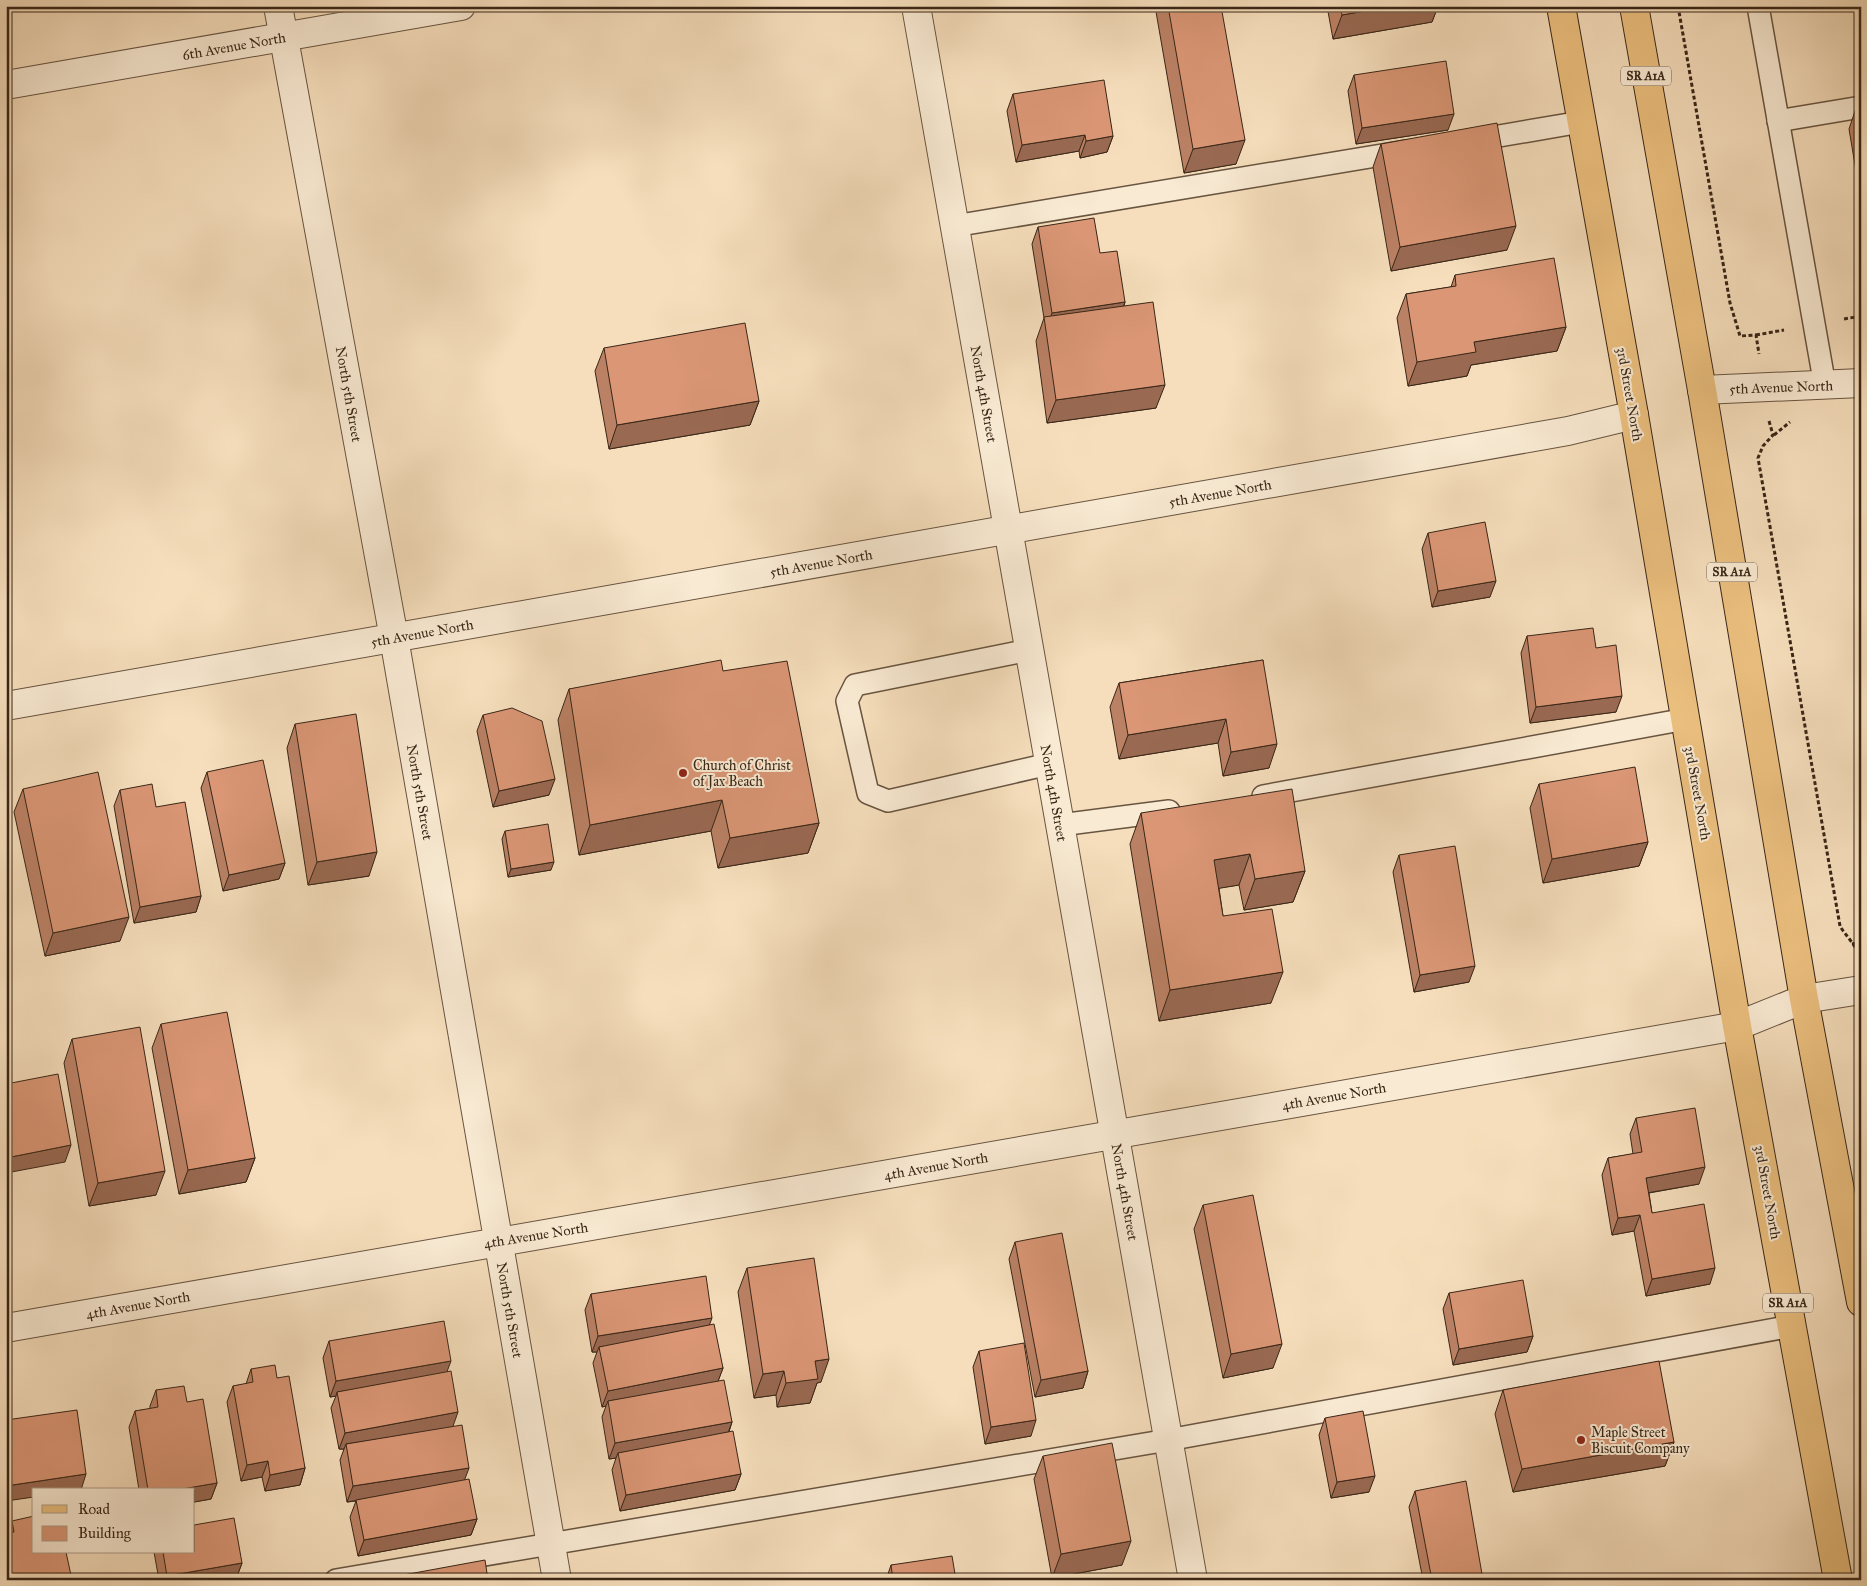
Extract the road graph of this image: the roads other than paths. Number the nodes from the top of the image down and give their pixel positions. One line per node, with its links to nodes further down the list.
1 (278, 6): 7 (street, North 5th Street)
2 (461, 6): 7 (street, 6th Avenue North)
3 (916, 6): 12 (street, North 4th Street)
4 (1561, 6): 11 (main road, 3rd Street North / SR A1A)
5 (1634, 6): 15 (main road, SR A1A)
6 (1758, 6): 10 (lane)
7 (284, 37): 8 (street, 6th Avenue North); 18 (street, North 5th Street)
8 (6, 85)
9 (1861, 107): 10 (lane)
10 (1778, 120): 14 (lane)
11 (1581, 122): 12 (lane); 16 (main road, 3rd Street North / SR A1A)
12 (954, 226): 17 (street, North 4th Street)
13 (1861, 383): 14 (street, 5th Avenue North)
14 (1825, 386): 15 (street, 5th Avenue North)
15 (1702, 390): 27 (main road, SR A1A)
16 (1634, 415): 17 (street, 5th Avenue North); 21 (main road, 3rd Street North / SR A1A)
17 (1008, 530): 18 (street, 5th Avenue North); 19 (street, North 4th Street)
18 (394, 638): 20 (street, 5th Avenue North); 30 (street, North 5th Street)
19 (1029, 650): 22 (street, North 4th Street); 22 (lane)
20 (6, 706)
21 (1686, 719): 23 (lane); 28 (main road, 3rd Street North / SR A1A)
22 (1049, 764): 25 (street, North 4th Street)
23 (1239, 800)
24 (1192, 808): 25 (lane)
25 (1060, 825): 29 (street, North 4th Street)
26 (1861, 990): 27 (street, 4th Avenue North)
27 (1804, 999): 28 (street, 4th Avenue North); 31 (main road, SR A1A)
28 (1737, 1026): 29 (street, 4th Avenue North); 32 (main road, 3rd Street North / SR A1A)
29 (1115, 1135): 30 (street, 4th Avenue North); 34 (street, North 4th Street)
30 (497, 1241): 33 (street, 4th Avenue North); 35 (street, North 5th Street)
31 (1861, 1302)
32 (1792, 1326): 34 (lane); 39 (main road, 3rd Street North / SR A1A)
33 (6, 1328)
34 (1168, 1440): 35 (lane); 38 (street, North 4th Street)
35 (551, 1544): 36 (lane); 37 (street, North 5th Street)
36 (336, 1580)
37 (557, 1580)
38 (1193, 1580)
39 (1838, 1580)

